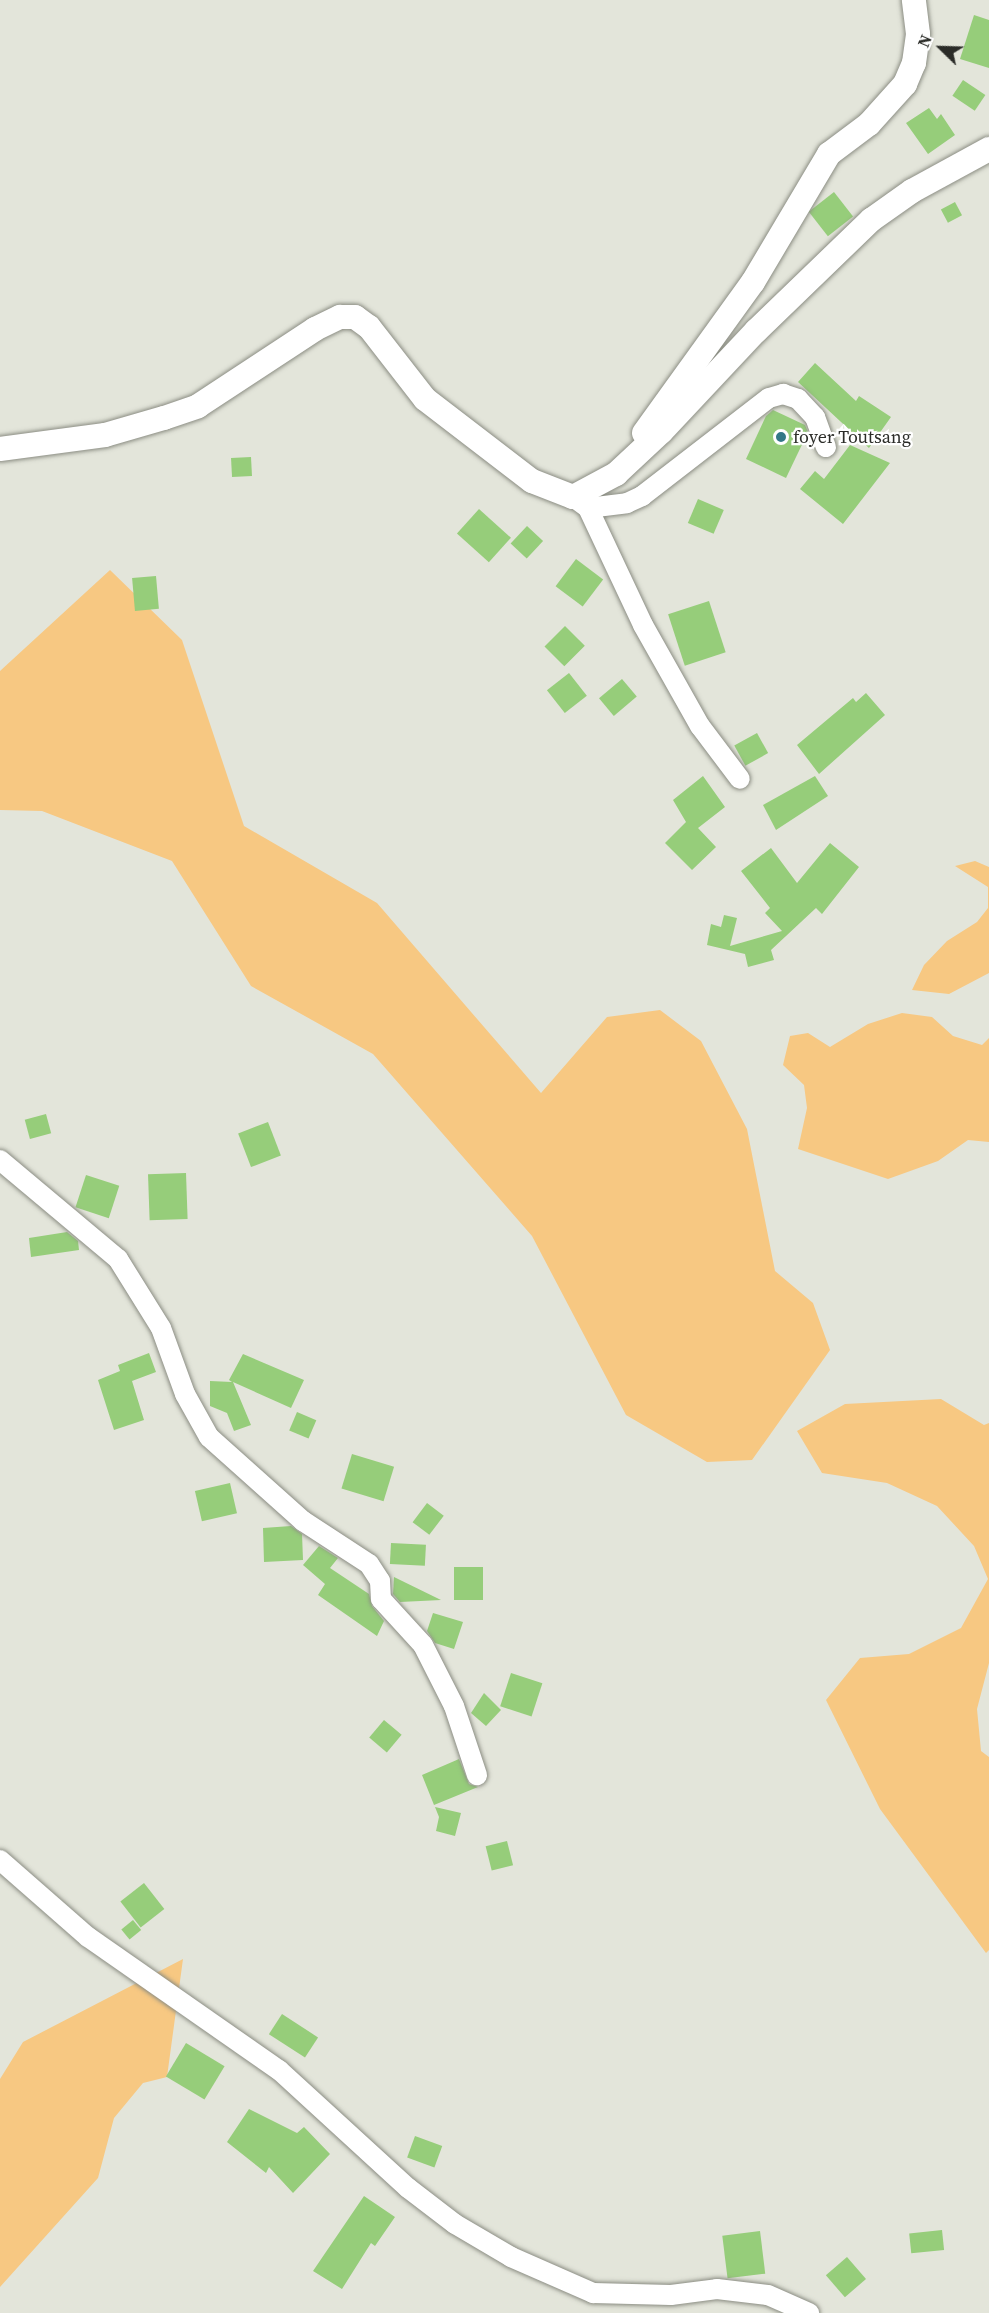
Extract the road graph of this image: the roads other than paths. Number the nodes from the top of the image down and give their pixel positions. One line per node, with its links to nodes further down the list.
1 (914, 0): 5 (street)
2 (989, 149): 5 (street)
3 (826, 447): 6 (street)
4 (0, 448): 6 (street)
5 (616, 474): 6 (street)
6 (580, 503): 7 (street)
7 (740, 779)
8 (0, 1160): 9 (street)
9 (477, 1775)
10 (0, 1860): 11 (street)
11 (809, 2313)

